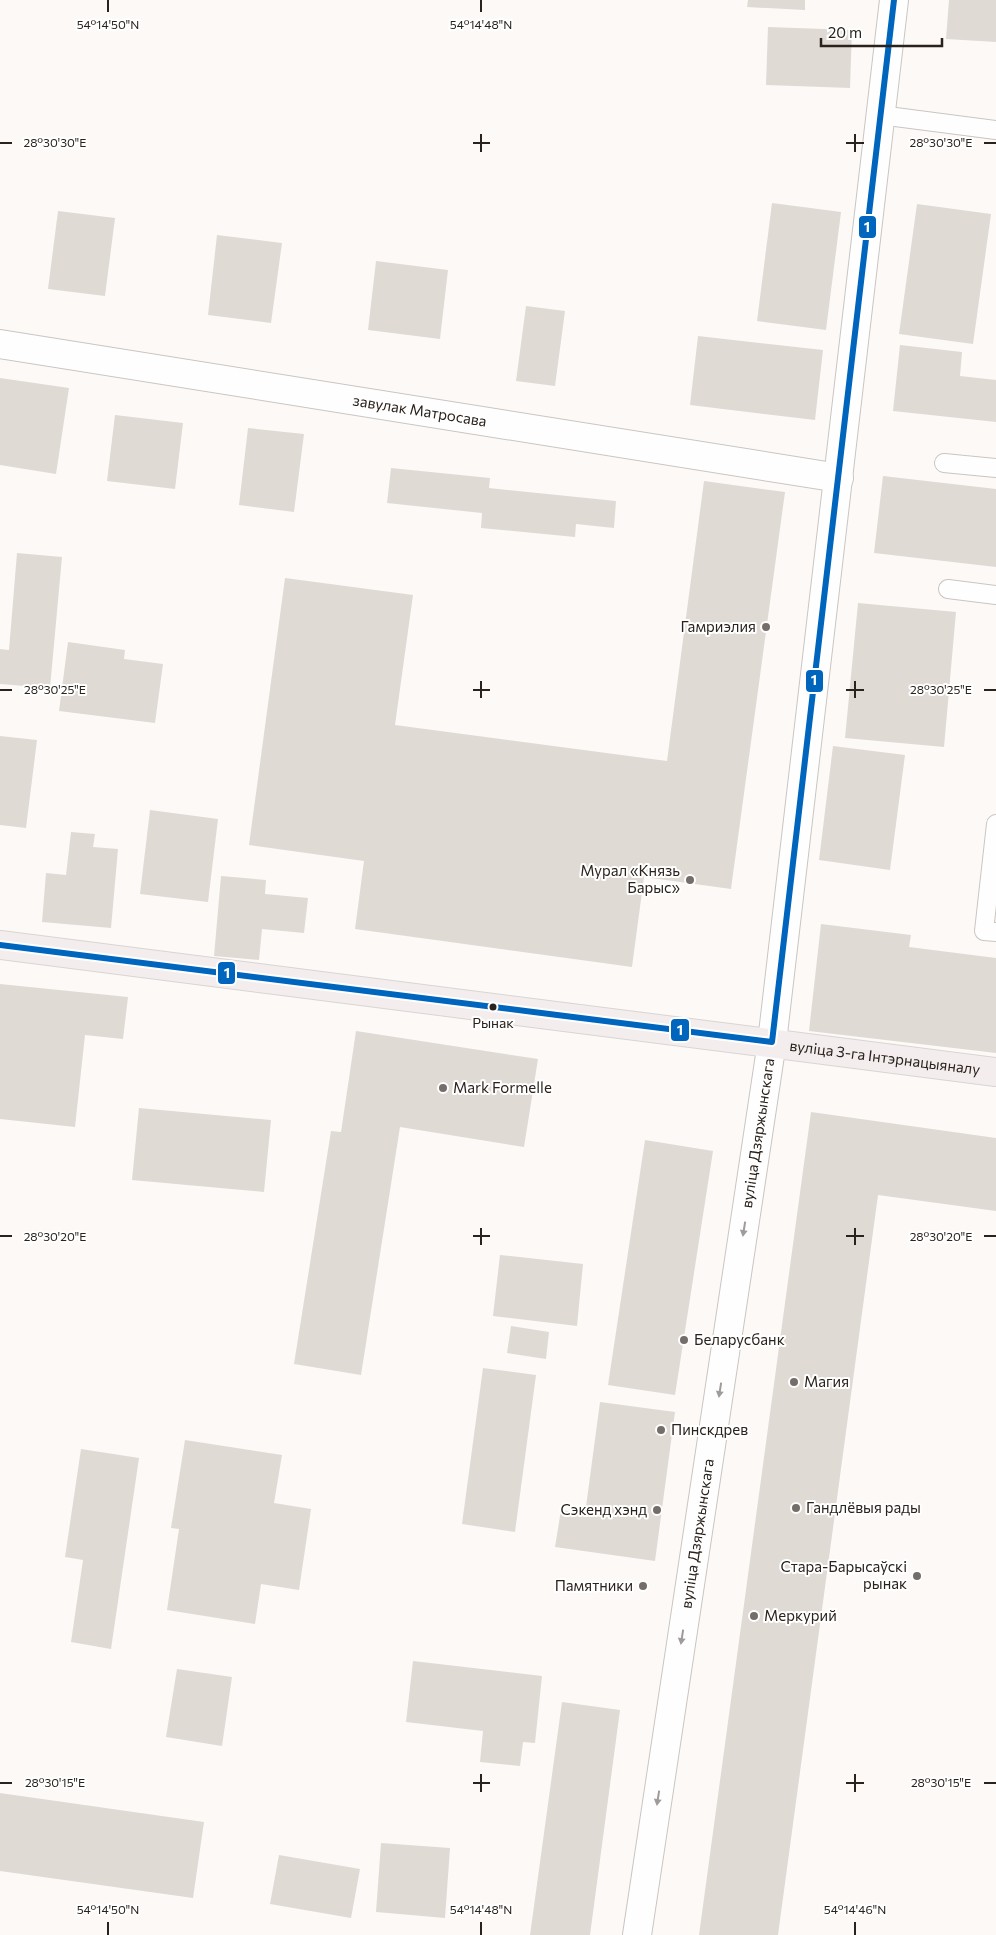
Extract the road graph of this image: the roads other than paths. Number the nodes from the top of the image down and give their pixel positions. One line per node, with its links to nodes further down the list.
1 (894, 0): 2 (street, вуліца Дзяржынскага)
2 (880, 115): 3 (lane); 7 (street, вуліца Дзяржынскага)
3 (996, 130)
4 (0, 344): 7 (street, завулак Матросава)
5 (944, 463): 6 (lane)
6 (996, 468)
7 (839, 478): 13 (street, вуліца Дзяржынскага)
8 (948, 588): 9 (lane)
9 (996, 595)
10 (996, 824): 11 (lane)
11 (996, 932)
12 (0, 945): 13 (main road, вуліца 3-га Інтэрнацыяналу)
13 (772, 1042): 14 (main road, вуліца 3-га Інтэрнацыяналу); 15 (street, вуліца Дзяржынскага, one-way to 15)
14 (996, 1072)
15 (637, 1935)

